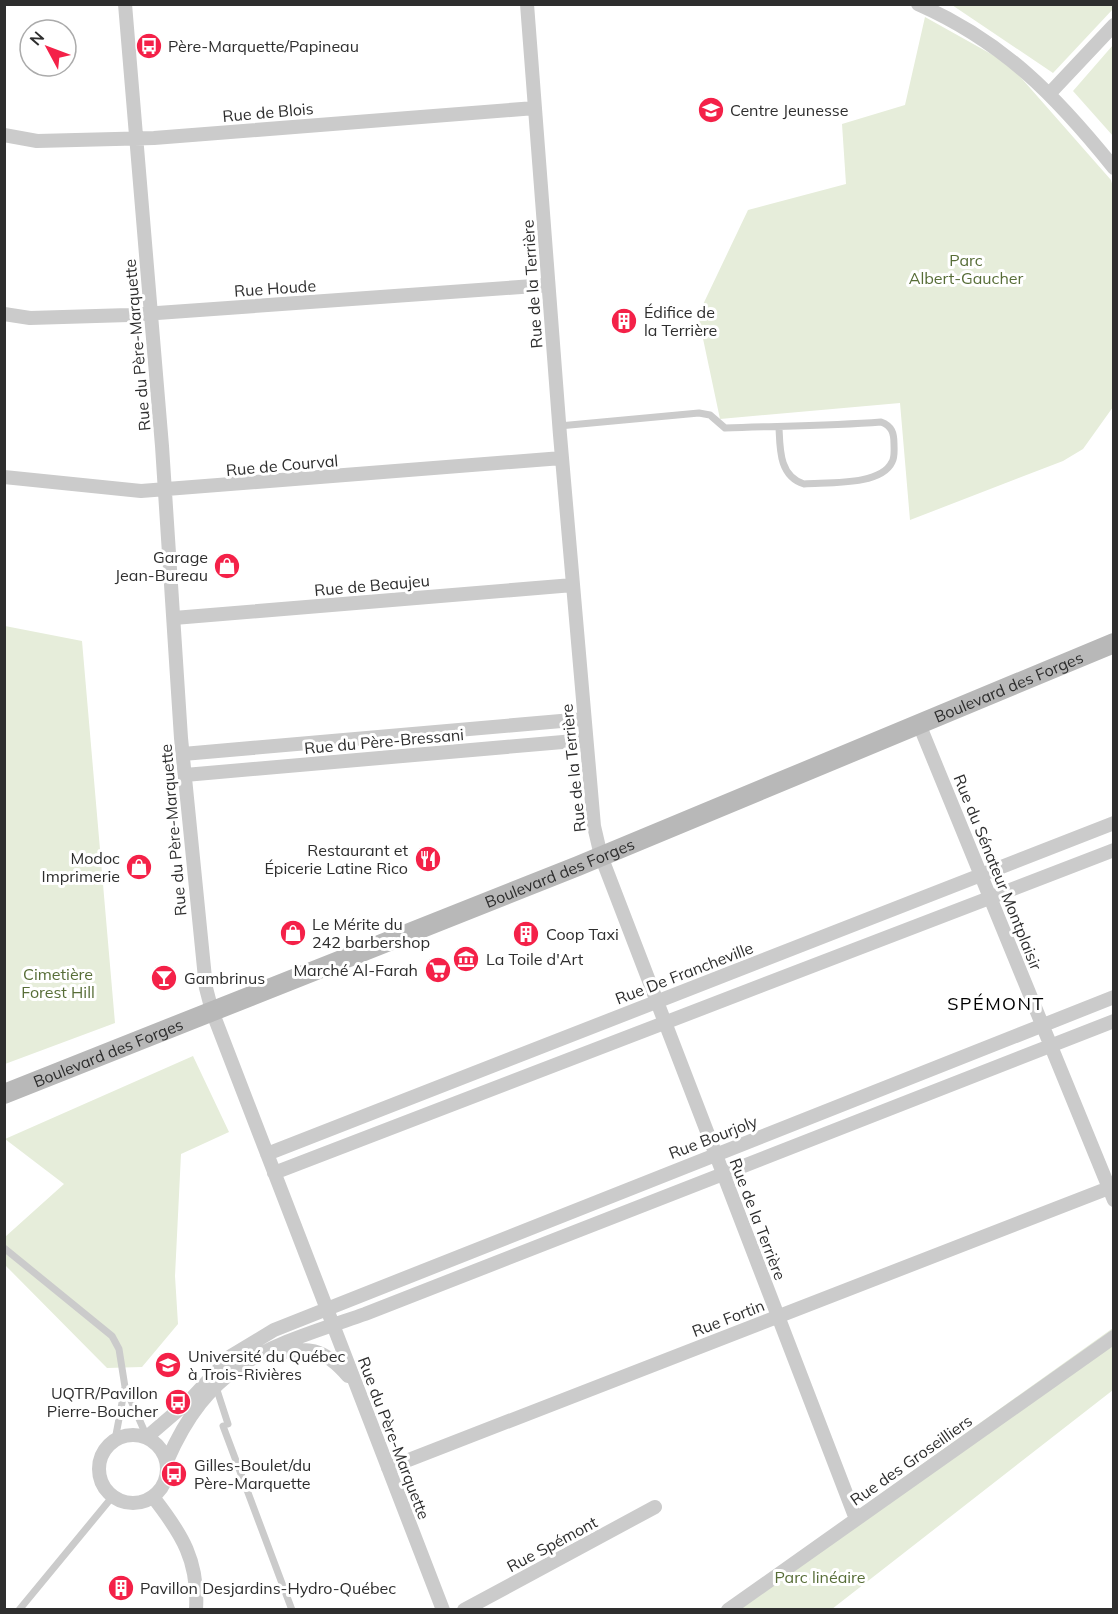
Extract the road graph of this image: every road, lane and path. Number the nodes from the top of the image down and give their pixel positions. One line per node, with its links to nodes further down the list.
1 (125, 4): 8 (street, Rue du Père-Marquette)
2 (527, 4): 6 (street, Rue de la Terrière)
3 (918, 4): 5 (street)
4 (1113, 25): 5 (street)
5 (1050, 93): 9 (street)
6 (535, 108): 8 (street, Rue de Blois); 10 (street, Rue de la Terrière)
7 (4, 135): 8 (street, Rue de Blois)
8 (136, 139): 11 (street, Rue du Père-Marquette)
9 (1113, 168)
10 (548, 285): 11 (street, Rue Houde); 13 (street, Rue de la Terrière)
11 (151, 313): 12 (street, Rue Houde); 17 (street, Rue du Père-Marquette)
12 (4, 314)
13 (559, 426): 14 (lane); 15 (street, Rue de la Terrière)
14 (779, 428): 14 (lane)
15 (562, 458): 17 (street, Rue de Courval); 18 (street, Rue de la Terrière)
16 (4, 477): 17 (street, Rue de Courval)
17 (165, 490): 19 (street, Rue du Père-Marquette)
18 (573, 585): 19 (street, Rue de Beaujeu); 21 (street, Rue de la Terrière)
19 (174, 618): 24 (street, Rue du Père-Marquette)
20 (1113, 643): 22 (main road, Boulevard des Forges)
21 (584, 719): 23 (street, Rue de la Terrière); 24 (street, Rue du Père-Bressani)
22 (919, 724): 28 (main road, Boulevard des Forges); 29 (street, Rue du Sénateur Montplaisir)
23 (586, 740): 25 (street, Rue du Père-Bressani); 28 (street, Rue de la Terrière)
24 (183, 754): 25 (street, Rue du Père-Marquette)
25 (184, 775): 33 (street, Rue du Père-Marquette)
26 (1113, 823): 29 (street, Rue De Francheville)
27 (1113, 850): 30 (street)
28 (601, 856): 32 (street, Rue de la Terrière); 33 (main road, Boulevard des Forges)
29 (982, 874): 30 (street, Rue du Sénateur Montplaisir); 32 (street, Rue De Francheville)
30 (991, 897): 35 (street); 36 (street, Rue du Sénateur Montplaisir)
31 (1113, 998): 36 (street, Rue Bourjoly)
32 (657, 1002): 35 (street, Rue de la Terrière); 39 (street, Rue De Francheville)
33 (212, 1011): 38 (main road, Boulevard des Forges); 39 (street, Rue du Père-Marquette)
34 (1113, 1021): 37 (street)
35 (665, 1023): 40 (street, Rue de la Terrière); 41 (street)
36 (1043, 1026): 37 (street, Rue du Sénateur Montplaisir); 40 (street, Rue Bourjoly)
37 (1051, 1046): 42 (street); 43 (street, Rue du Sénateur Montplaisir)
38 (4, 1094)
39 (267, 1154): 41 (street, Rue du Père-Marquette)
40 (716, 1154): 42 (street, Rue de la Terrière); 45 (street, Rue Bourjoly)
41 (274, 1173): 45 (street, Rue du Père-Marquette)
42 (723, 1174): 46 (street, Rue de la Terrière); 47 (street)
43 (1112, 1191): 46 (street, Rue Fortin)
44 (4, 1248): 51 (lane)
45 (326, 1308): 47 (street, Rue du Père-Marquette); 53 (street, Rue Bourjoly)
46 (778, 1317): 56 (street, Rue Fortin); 60 (street, Rue de la Terrière)
47 (333, 1326): 49 (street); 50 (street, Rue du Père-Marquette)
48 (1113, 1337): 60 (street, Rue des Groseilliers)
49 (247, 1360): 50 (street); 52 (street)
50 (355, 1384): 56 (street, Rue du Père-Marquette)
51 (125, 1387): 53 (lane); 54 (lane)
52 (216, 1387): 55 (street); 63 (lane)
53 (147, 1437): 54 (street); 55 (street)
54 (115, 1440): 57 (street)
55 (167, 1461): 58 (street)
56 (388, 1468): 64 (street, Rue du Père-Marquette)
57 (113, 1496): 58 (street); 61 (lane)
58 (153, 1497): 62 (street)
59 (655, 1508): 65 (street, Rue Spémont)
60 (856, 1519): 66 (street, Rue des Groseilliers)
61 (19, 1610)
62 (196, 1610)
63 (292, 1610)
64 (443, 1610)
65 (464, 1610)
66 (728, 1610)

